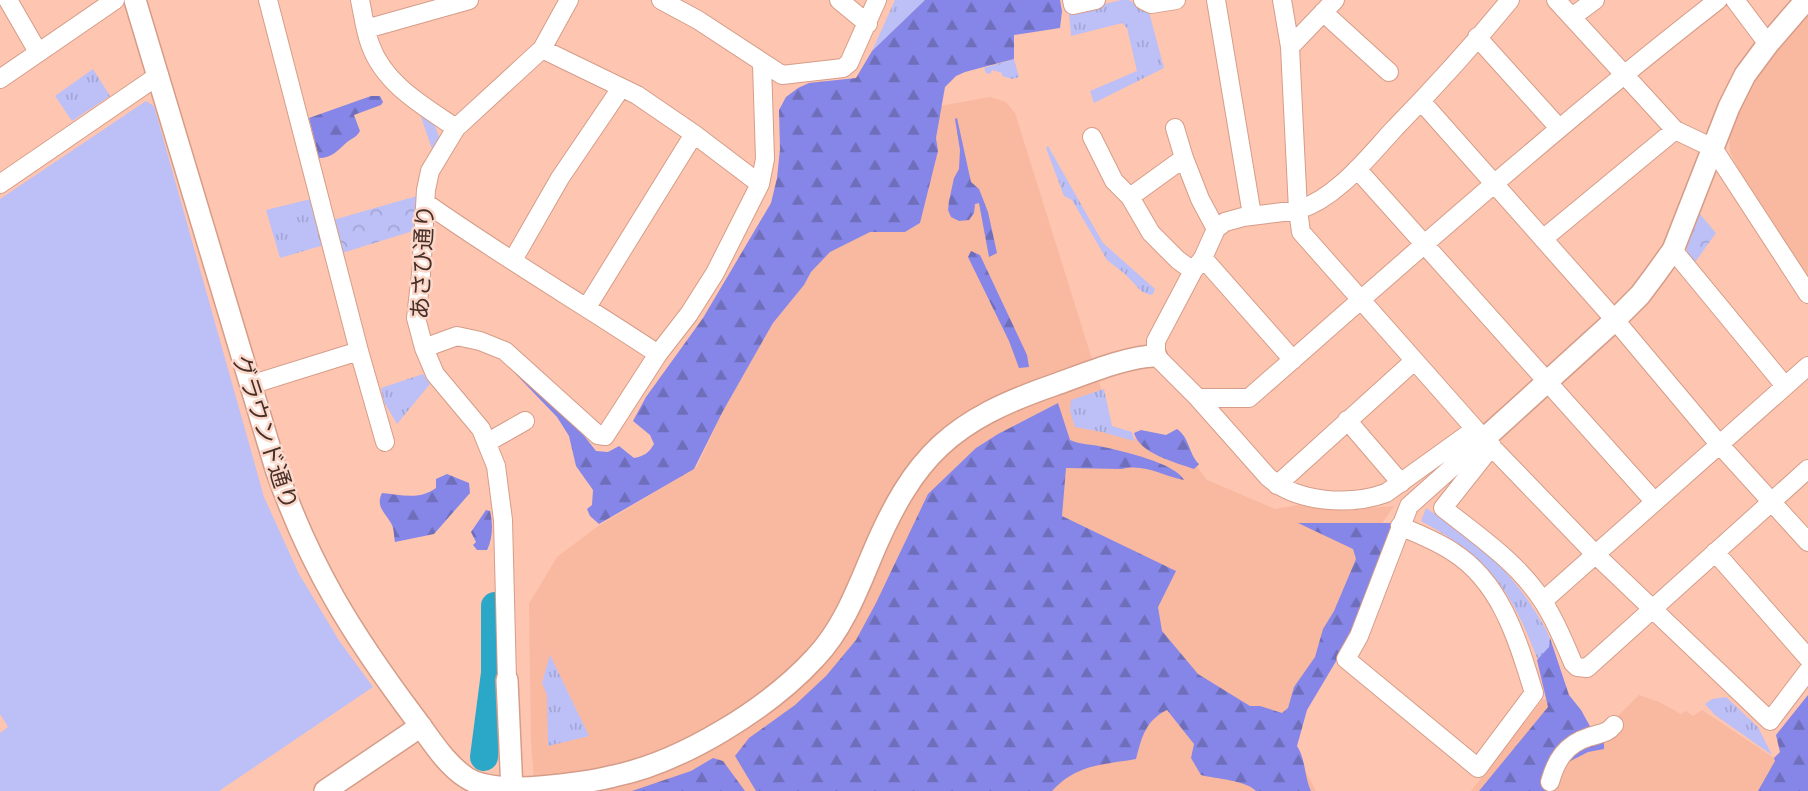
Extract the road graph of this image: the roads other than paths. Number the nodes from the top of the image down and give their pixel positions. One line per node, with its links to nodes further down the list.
1 (8, 0): 31 (street)
2 (115, 0): 31 (street)
3 (135, 0): 35 (street, グラウンド通り)
4 (268, 0): 66 (street)
5 (360, 0): 26 (street)
6 (469, 0): 26 (street)
7 (569, 0): 30 (street, あさひ通り)
8 (661, 0): 32 (street)
9 (839, 0): 25 (street)
10 (877, 0): 25 (street)
11 (1072, 0): 12 (street)
12 (1096, 0)
13 (1143, 0): 14 (street)
14 (1176, 0)
15 (1216, 0): 54 (street)
16 (1282, 0): 29 (street)
17 (1510, 0): 27 (street)
18 (1556, 0): 24 (street)
19 (1595, 0): 24 (street)
20 (1718, 0): 34 (street)
21 (1735, 0): 28 (street)
22 (1796, 4): 28 (street)
23 (1329, 6): 29 (street); 33 (street)
24 (1572, 17): 34 (street)
25 (868, 24): 32 (street)
26 (366, 29): 39 (street)
27 (1477, 37): 38 (street); 41 (street)
28 (1768, 44): 44 (street)
29 (1290, 47): 53 (street)
30 (542, 49): 37 (street); 39 (street, あさひ通り)
31 (38, 52): 36 (street)
32 (762, 64): 49 (street)
33 (1389, 72)
34 (1623, 74): 41 (street); 42 (street)
35 (159, 75): 48 (street); 73 (street, グラウンド通り)
36 (0, 79)
37 (621, 88): 43 (street); 59 (street)
38 (1421, 101): 47 (street); 50 (street)
39 (456, 128): 52 (street, あさひ通り)
40 (1175, 128): 46 (street)
41 (1559, 128): 50 (street)
42 (1675, 130): 44 (street); 56 (street)
43 (694, 134): 49 (street); 63 (street)
44 (1713, 148): 58 (street); 61 (street)
45 (1092, 150): 51 (street)
46 (1184, 158): 51 (street); 55 (street)
47 (1357, 169): 53 (street); 57 (street)
48 (0, 184)
49 (760, 184): 67 (street)
50 (1493, 184): 56 (street); 57 (street)
51 (1130, 197): 60 (street)
52 (426, 203): 59 (street); 65 (street, あさひ通り)
53 (1298, 210): 54 (street); 62 (street)
54 (1252, 215): 55 (street)
55 (1216, 229): 60 (street)
56 (1543, 239): 64 (street)
57 (1425, 245): 62 (street); 72 (street)
58 (1673, 250): 64 (street); 74 (street)
59 (513, 260): 63 (street)
60 (1198, 265): 68 (street); 69 (street)
61 (1808, 294)
62 (1361, 301): 69 (street); 70 (street)
63 (587, 307): 67 (street)
64 (1615, 320): 72 (street); 81 (street)
65 (424, 348): 67 (street); 80 (street, あさひ通り)
66 (359, 351): 73 (street); 79 (street)
67 (658, 354)
68 (1156, 356): 75 (street); 99 (street, グラウンド通り)
69 (1293, 360): 75 (street)
70 (1414, 361): 77 (street); 78 (street)
71 (1808, 366): 74 (street)
72 (1547, 381): 78 (street); 85 (street)
73 (250, 385): 97 (street, グラウンド通り)
74 (1785, 386): 81 (street)
75 (1198, 398): 84 (street)
76 (525, 421): 80 (street)
77 (1348, 421): 83 (street); 84 (street)
78 (1483, 438): 83 (street); 87 (street); 90 (street); 91 (street)
79 (385, 442)
80 (488, 442): 95 (street, あさひ通り)
81 (1719, 444): 85 (street); 86 (street)
82 (1808, 469): 86 (street)
83 (1401, 483): 84 (street)
84 (1277, 485)
85 (1654, 501): 90 (street)
86 (1772, 502): 88 (street); 89 (street)
87 (1400, 526): 87 (street)
88 (1808, 542)
89 (1714, 552): 92 (street); 93 (street)
90 (1596, 555): 91 (street); 92 (street)
91 (1543, 601): 92 (street)
92 (1654, 608): 94 (street)
93 (1808, 658)
94 (1808, 671)
95 (507, 680): 99 (street)
96 (1614, 725): 98 (street)
97 (421, 726): 99 (street, グラウンド通り); 100 (street)
98 (1550, 782)
99 (512, 790)
100 (324, 791)

